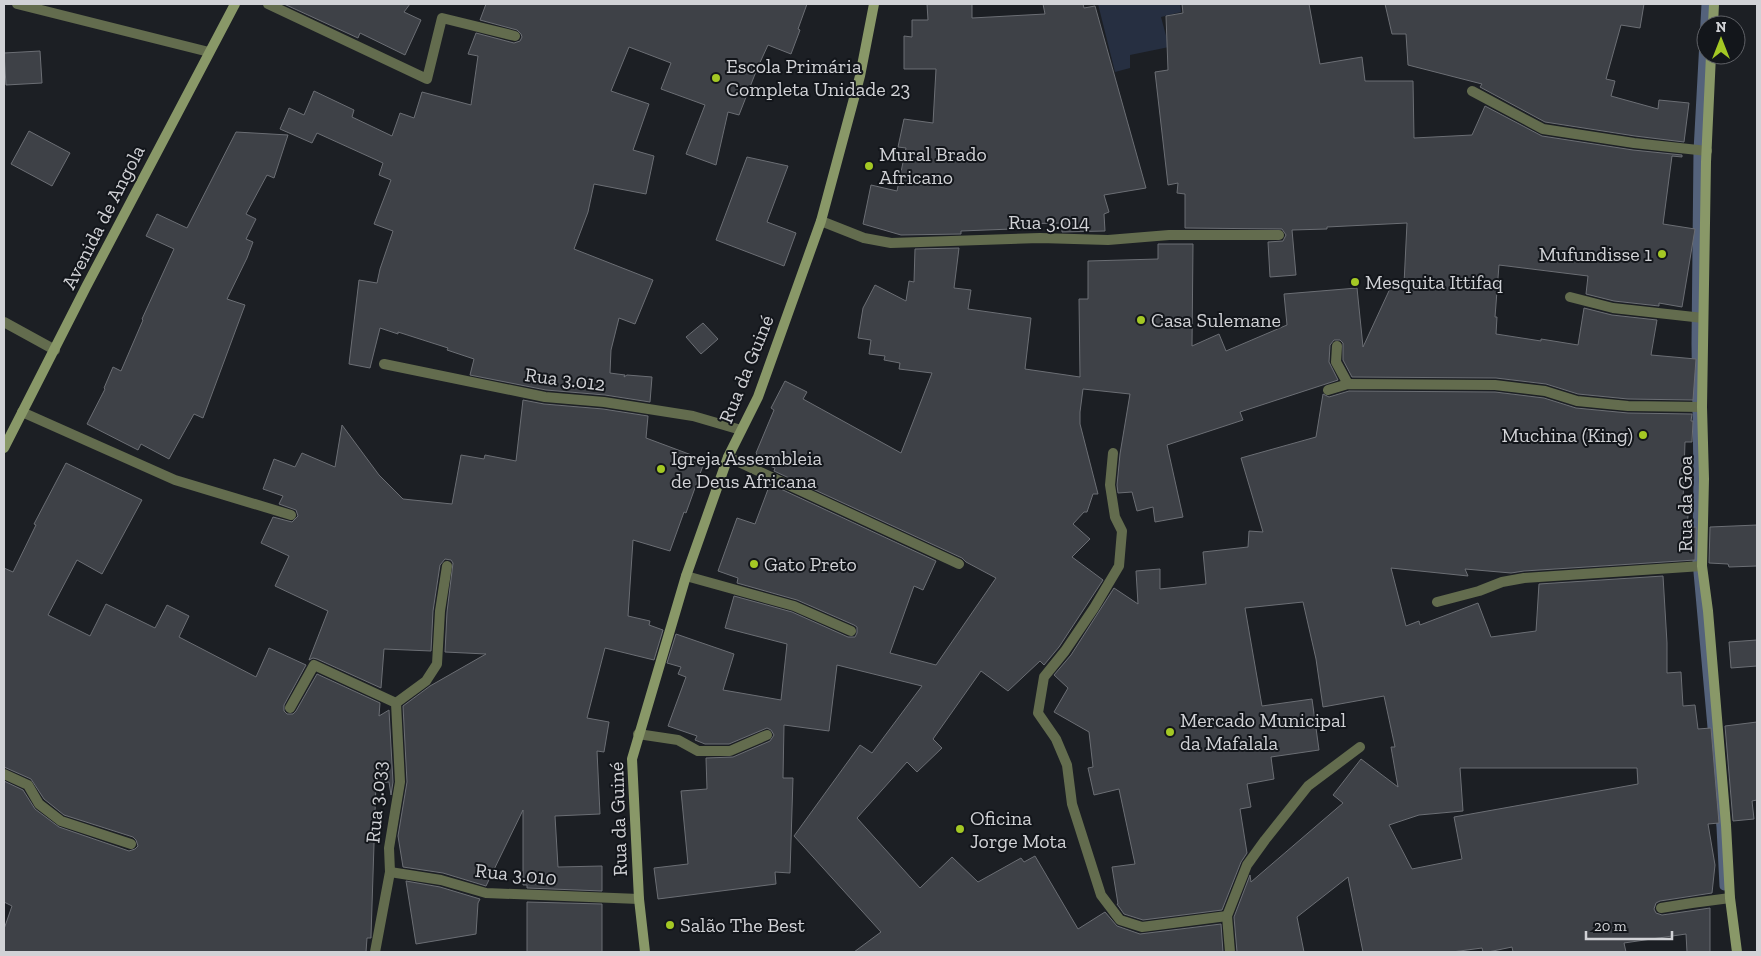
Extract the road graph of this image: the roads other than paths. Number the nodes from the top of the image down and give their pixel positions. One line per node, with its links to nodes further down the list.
1 (17, 4): 6 (street)
2 (235, 4): 6 (street, Avenida de Angola)
3 (268, 4): 5 (street)
4 (874, 4): 10 (street, Rua da Guiné)
5 (515, 36)
6 (209, 52): 16 (street, Avenida de Angola)
7 (1711, 65): 9 (street, Rua da Goa)
8 (1472, 91): 9 (street)
9 (1707, 151): 13 (street, Rua da Goa)
10 (821, 221): 11 (street, Rua 3.014); 22 (street, Rua da Guiné)
11 (1279, 235)
12 (1570, 297): 13 (street)
13 (1704, 318): 20 (street, Rua da Goa)
14 (4, 322): 16 (street)
15 (1337, 346): 18 (street)
16 (54, 350): 21 (street, Avenida de Angola)
17 (384, 364): 22 (street, Rua 3.012)
18 (1348, 384): 19 (street); 20 (street)
19 (1328, 390)
20 (1702, 408): 29 (street, Rua da Goa)
21 (22, 412): 23 (street, Avenida de Angola); 26 (street)
22 (741, 430): 25 (street, Rua da Guiné)
23 (4, 448)
24 (1113, 453): 44 (street)
25 (728, 457): 27 (street); 30 (street, Rua da Guiné)
26 (291, 515)
27 (959, 564)
28 (447, 566): 33 (street)
29 (1702, 566): 31 (street); 41 (street, Rua da Goa)
30 (686, 576): 32 (street); 35 (street, Rua da Guiné)
31 (1437, 602)
32 (851, 631)
33 (396, 703): 34 (street); 40 (street, Rua 3.033)
34 (290, 708)
35 (638, 734): 36 (street); 42 (street, Rua da Guiné)
36 (767, 735)
37 (1360, 747): 44 (street)
38 (4, 774): 39 (street)
39 (131, 844)
40 (390, 872): 42 (street, Rua 3.010); 45 (street, Rua 3.033)
41 (1730, 898): 43 (street); 48 (street, Rua da Goa)
42 (639, 899): 46 (street, Rua da Guiné)
43 (1661, 908)
44 (1227, 916): 47 (street)
45 (375, 952)
46 (645, 952)
47 (1230, 952)
48 (1737, 952)

